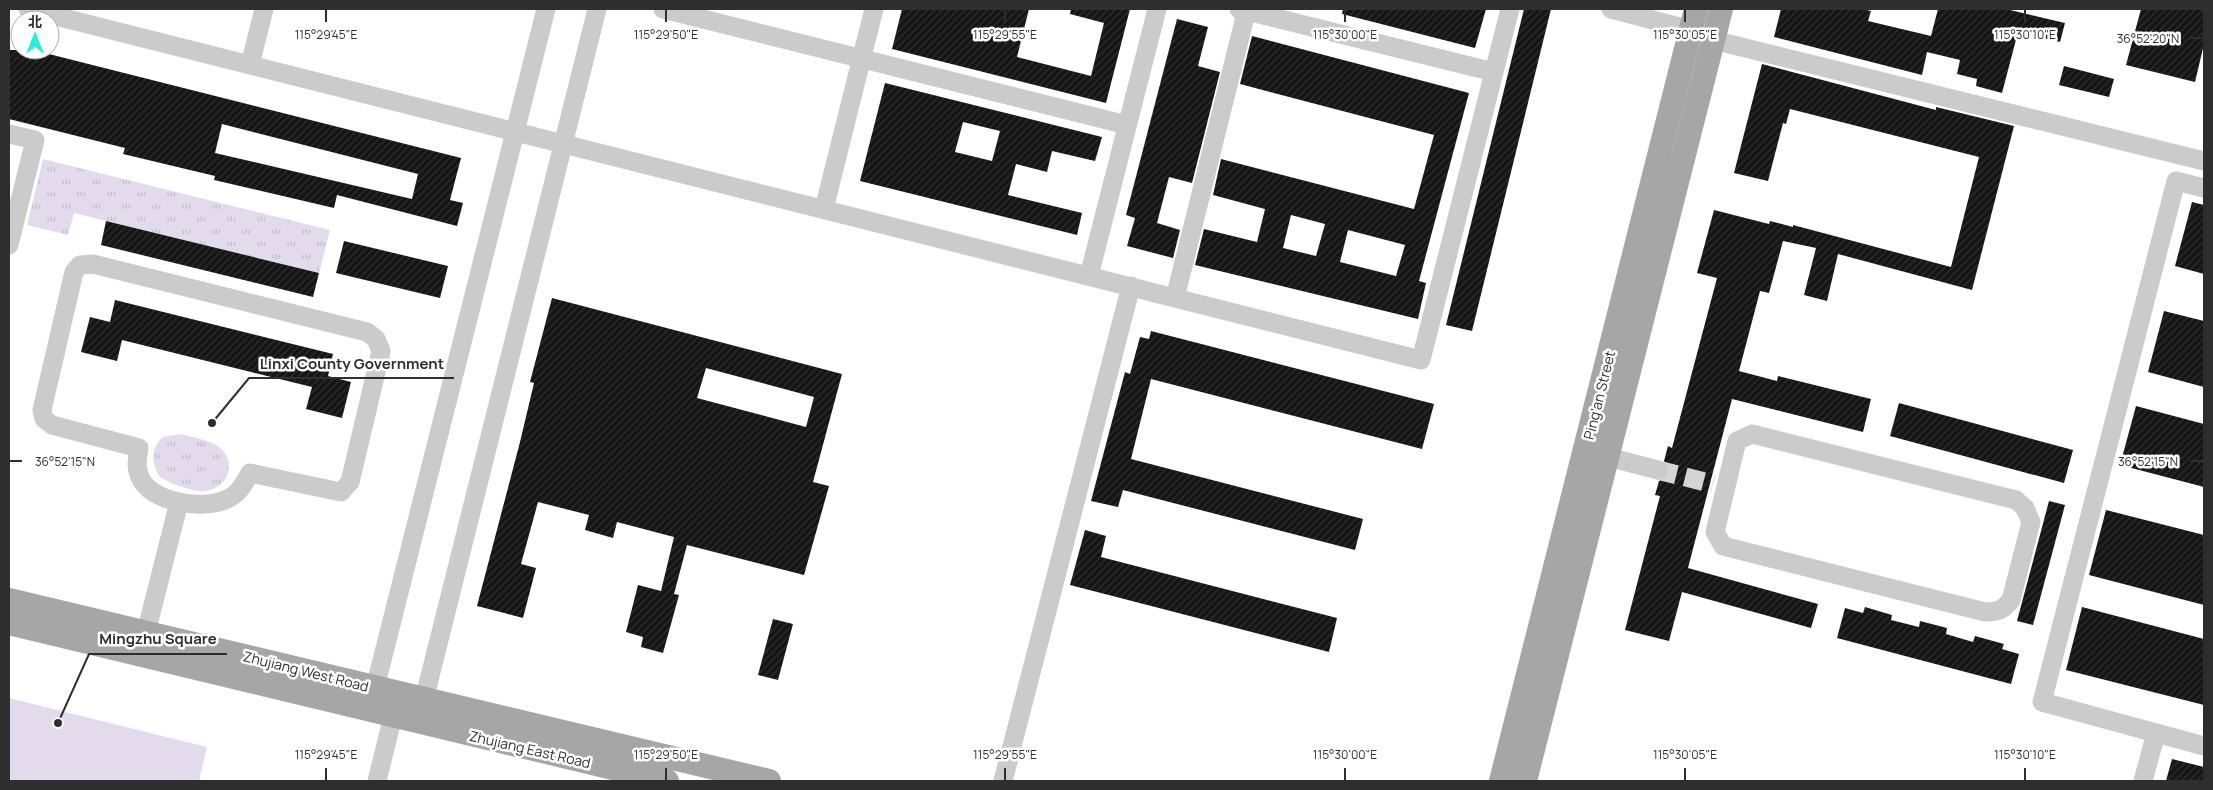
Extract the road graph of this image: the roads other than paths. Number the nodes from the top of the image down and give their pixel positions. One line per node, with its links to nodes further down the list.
1 (28, 9): 15 (street)
2 (264, 9): 15 (street)
3 (546, 9): 18 (street)
4 (598, 9): 20 (street)
5 (663, 9): 14 (street)
6 (874, 9): 14 (street)
7 (1157, 9): 17 (street)
8 (1244, 9): 16 (street); 27 (street)
9 (1510, 9): 16 (street)
10 (1611, 9): 12 (street)
11 (1721, 9): 13 (main road, Ping'an Street)
12 (1694, 19): 44 (main road, Ping'an Street)
13 (1713, 40): 21 (street); 28 (main road, Ping'an Street)
14 (862, 58): 17 (street); 23 (street)
15 (250, 64): 18 (street)
16 (1494, 72): 27 (street)
17 (1127, 125): 25 (street)
18 (515, 132): 20 (street); 35 (street)
19 (9, 134): 24 (street)
20 (564, 144): 23 (street); 36 (street)
21 (2203, 156)
22 (2204, 188): 38 (street)
23 (824, 209): 25 (street)
24 (9, 245)
25 (1089, 276): 26 (street)
26 (1131, 286): 27 (street); 43 (street)
27 (1175, 298)
28 (1608, 457): 29 (street); 45 (main road, Ping'an Street)
29 (1658, 470)
30 (1720, 486): 30 (street)
31 (179, 502): 31 (street); 34 (street)
32 (9, 600): 34 (main road, Zhujiang West Road)
33 (9, 624): 37 (main road, Zhujiang West Road)
34 (146, 633): 35 (main road, Zhujiang West Road)
35 (376, 688): 36 (main road, Zhujiang West Road)
36 (424, 700): 42 (main road, Zhujiang West Road)
37 (393, 716): 40 (street); 41 (main road, Zhujiang East Road)
38 (2156, 733): 39 (street); 46 (street)
39 (2204, 746)
40 (377, 781)
41 (667, 781)
42 (769, 781)
43 (1003, 781)
44 (1501, 781)
45 (1525, 781)
46 (2143, 781)

